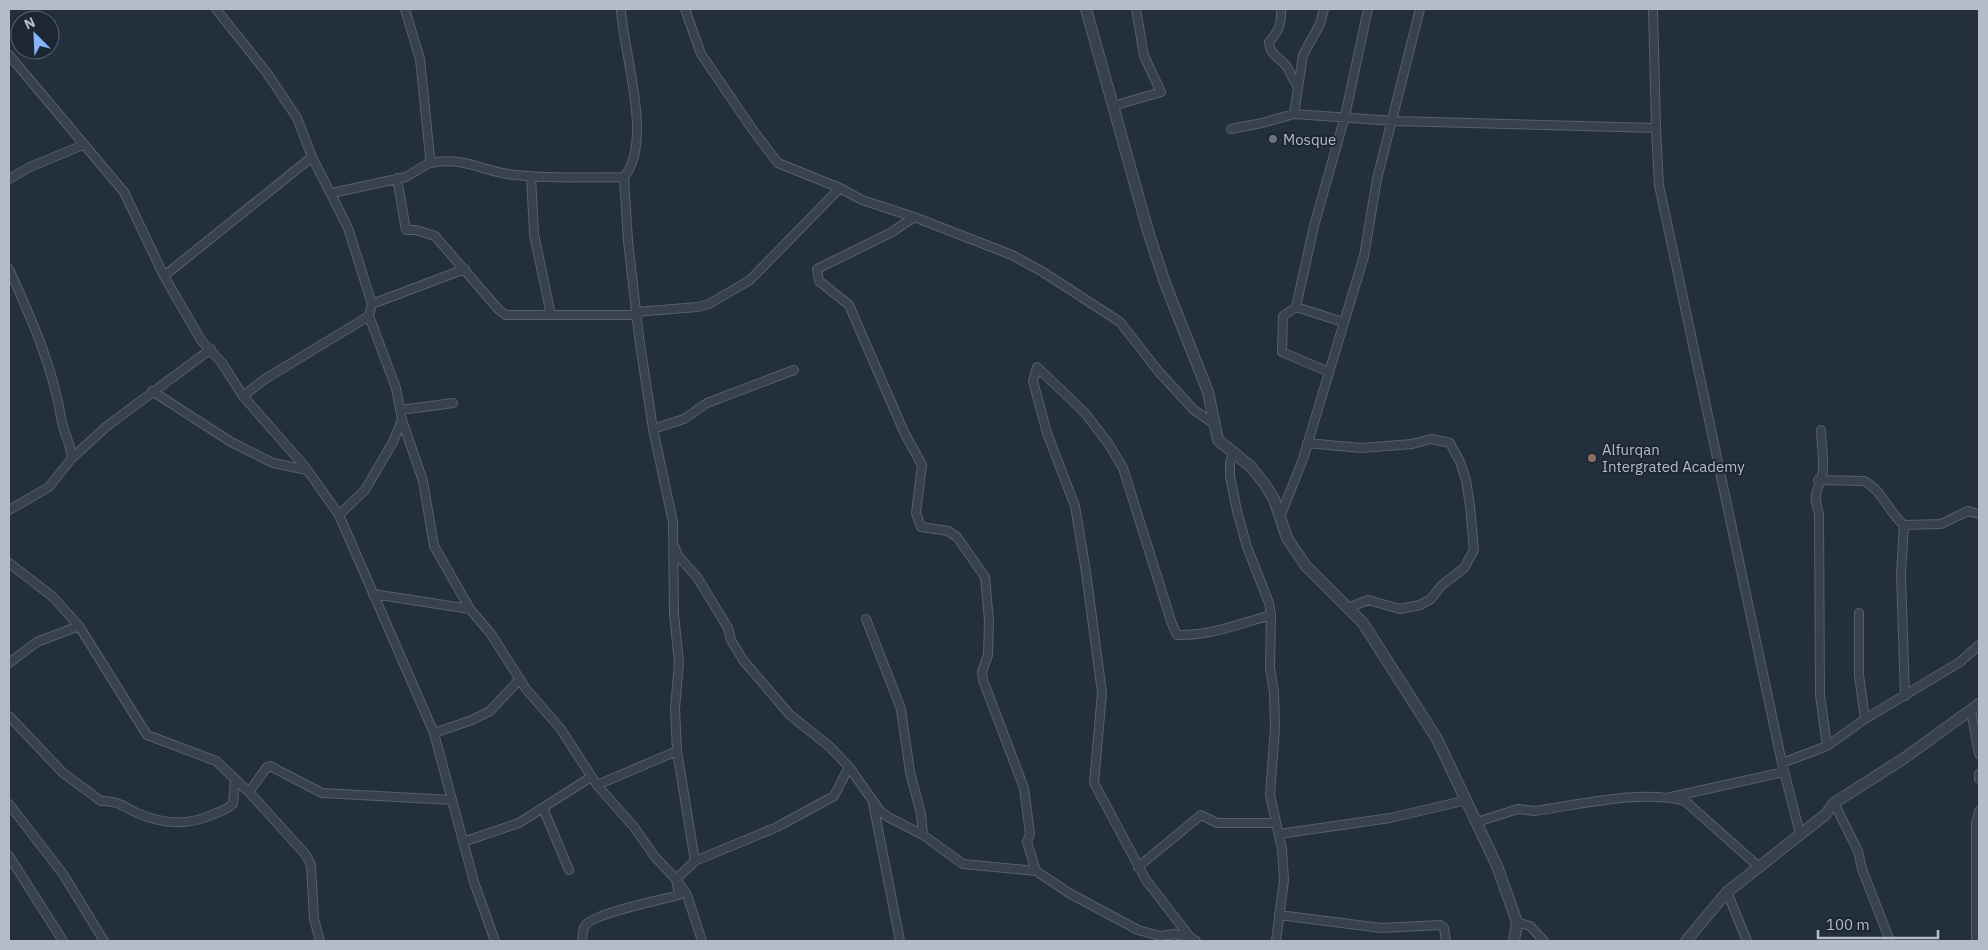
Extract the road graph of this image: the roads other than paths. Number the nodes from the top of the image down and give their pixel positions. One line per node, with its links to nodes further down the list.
1 (216, 9): 21 (street)
2 (405, 9): 22 (street)
3 (621, 9): 24 (street)
4 (685, 9): 27 (street)
5 (1086, 9): 14 (street)
6 (1136, 9): 14 (street)
7 (1281, 9): 13 (street)
8 (1324, 9): 13 (street)
9 (1368, 9): 16 (street)
10 (1420, 9): 17 (street)
11 (1653, 9): 18 (street)
12 (9, 55): 20 (street)
13 (1297, 85): 15 (street)
14 (1113, 106): 47 (street)
15 (1294, 114): 16 (street); 19 (street)
16 (1344, 116): 17 (street); 34 (street)
17 (1394, 121): 18 (street); 38 (street)
18 (1656, 128): 80 (street)
19 (1231, 129)
20 (84, 145): 26 (street); 32 (street)
21 (312, 157): 28 (street); 32 (street)
22 (428, 163): 23 (street); 25 (street)
23 (531, 176): 24 (street); 35 (street)
24 (624, 177): 36 (street)
25 (397, 178): 28 (street); 30 (street)
26 (9, 179)
27 (840, 188): 29 (street); 36 (street)
28 (332, 193): 33 (street)
29 (914, 217): 47 (street); 108 (street)
30 (465, 268): 33 (street); 35 (street)
31 (9, 269): 52 (street)
32 (164, 276): 39 (street)
33 (372, 304): 37 (street)
34 (1296, 307): 38 (street); 41 (street)
35 (551, 314): 36 (street)
36 (637, 314): 48 (street)
37 (369, 316): 43 (street); 45 (street)
38 (1343, 322): 41 (street)
39 (211, 350): 42 (street); 43 (street)
40 (794, 370): 48 (street)
41 (1329, 372): 50 (street)
42 (152, 391): 52 (street); 53 (street)
43 (243, 396): 53 (street)
44 (453, 403): 45 (street)
45 (400, 410): 46 (street)
46 (402, 420): 57 (street); 64 (street)
47 (1213, 424): 51 (street)
48 (653, 429): 60 (street)
49 (1821, 430): 54 (street)
50 (1307, 443): 58 (street); 63 (street)
51 (1234, 452): 58 (street); 66 (street)
52 (72, 458): 55 (street)
53 (307, 470): 57 (street)
54 (1818, 480): 59 (street); 77 (street)
55 (9, 510)
56 (1979, 514): 59 (street)
57 (339, 515): 62 (street)
58 (1280, 516): 63 (street)
59 (1904, 525): 72 (street)
60 (673, 542): 78 (street); 81 (street)
61 (9, 563): 68 (street)
62 (373, 594): 64 (street); 76 (street)
63 (1348, 608): 92 (street)
64 (470, 610): 71 (street)
65 (1859, 613): 75 (street)
66 (1271, 615): 97 (street); 106 (street)
67 (866, 620): 101 (street)
68 (79, 626): 70 (street); 85 (street)
69 (1979, 645): 72 (street)
70 (9, 663)
71 (520, 679): 76 (street); 84 (street)
72 (1905, 696): 75 (street)
73 (1975, 707): 79 (street); 93 (street)
74 (9, 716): 85 (street)
75 (1864, 718): 77 (street)
76 (434, 734): 91 (street)
77 (1828, 746): 80 (street)
78 (677, 750): 87 (street); 104 (street)
79 (1979, 754)
80 (1782, 763): 82 (street)
81 (850, 767): 90 (street); 104 (street)
82 (1784, 772): 89 (street); 100 (street)
83 (1979, 774): 86 (street)
84 (591, 777): 87 (street); 95 (street)
85 (235, 779): 88 (street)
86 (1979, 779)
87 (597, 785): 109 (street)
88 (249, 792): 91 (street); 117 (street)
89 (1671, 797): 98 (street); 105 (street)
90 (872, 799): 101 (street); 121 (street)
91 (452, 800): 102 (street)
92 (1467, 800): 98 (street); 99 (street)
93 (1834, 803): 100 (street); 129 (street)
94 (9, 804): 116 (street)
95 (543, 808): 102 (street); 107 (street)
96 (1979, 810): 130 (street)
97 (1275, 822): 99 (street); 106 (street)
98 (1477, 822): 112 (street)
99 (1279, 834): 111 (street)
100 (1800, 834): 105 (street)
101 (923, 835): 108 (street)
102 (463, 842): 118 (street)
103 (9, 856): 115 (street)
104 (695, 861): 109 (street)
105 (1758, 866): 110 (street)
106 (1138, 867): 114 (street)
107 (569, 870)
108 (1036, 871): 113 (street)
109 (676, 879): 119 (street); 120 (street)
110 (1726, 892): 127 (street); 128 (street)
111 (1279, 915): 123 (street); 124 (street)
112 (1516, 922): 125 (street); 126 (street)
113 (1174, 934): 114 (street); 122 (street)
114 (1193, 939)
115 (63, 941)
116 (104, 941)
117 (320, 941)
118 (494, 941)
119 (582, 941)
120 (702, 941)
121 (900, 941)
122 (1167, 941)
123 (1276, 941)
124 (1446, 941)
125 (1514, 941)
126 (1544, 941)
127 (1686, 941)
128 (1747, 941)
129 (1890, 941)
130 (1976, 941)

